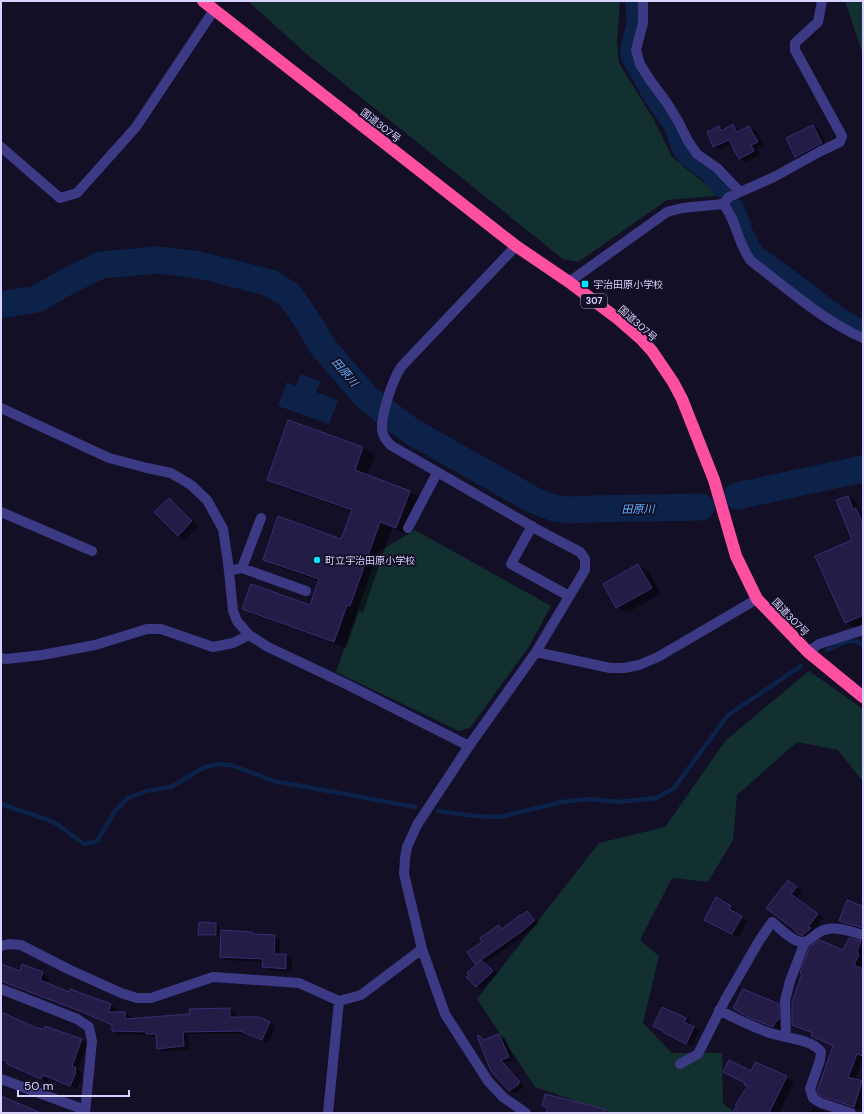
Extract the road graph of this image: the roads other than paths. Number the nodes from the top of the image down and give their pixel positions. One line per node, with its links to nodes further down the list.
1 (203, 1): 4 (highway, 国道307号 / 307)
2 (643, 1): 6 (street)
3 (822, 1): 6 (street)
4 (214, 10): 5 (street); 8 (highway, 国道307号 / 307)
5 (1, 148)
6 (740, 191): 7 (street)
7 (723, 204): 9 (street); 10 (street)
8 (516, 246): 9 (highway, 国道307号 / 307); 12 (street)
9 (569, 282): 22 (highway, 国道307号 / 307)
10 (863, 338)
11 (1, 408): 19 (street)
12 (437, 473): 15 (street); 16 (street)
13 (1, 512): 17 (street)
14 (261, 518): 18 (street)
15 (532, 526): 21 (street); 21 (street)
16 (408, 528)
17 (92, 551)
18 (242, 568): 19 (street); 20 (street)
19 (229, 570): 24 (street)
20 (306, 591)
21 (569, 596): 25 (street)
22 (757, 599): 25 (street); 26 (highway, 国道307号 / 307)
23 (862, 633): 26 (street)
24 (249, 635): 27 (street); 29 (street)
25 (536, 652): 29 (street)
26 (808, 652): 28 (highway, 国道307号 / 307)
27 (1, 658)
28 (863, 698)
29 (469, 746): 33 (street)
30 (863, 935): 31 (street)
31 (805, 942): 36 (street); 37 (street)
32 (1, 946): 35 (street)
33 (422, 949): 35 (street); 42 (street)
34 (1, 989): 40 (street)
35 (339, 1001): 41 (street)
36 (719, 1010): 37 (street); 38 (street)
37 (786, 1037): 43 (street)
38 (680, 1064)
39 (1, 1079): 40 (street)
40 (85, 1112)
41 (328, 1113)
42 (526, 1113)
43 (851, 1113)

